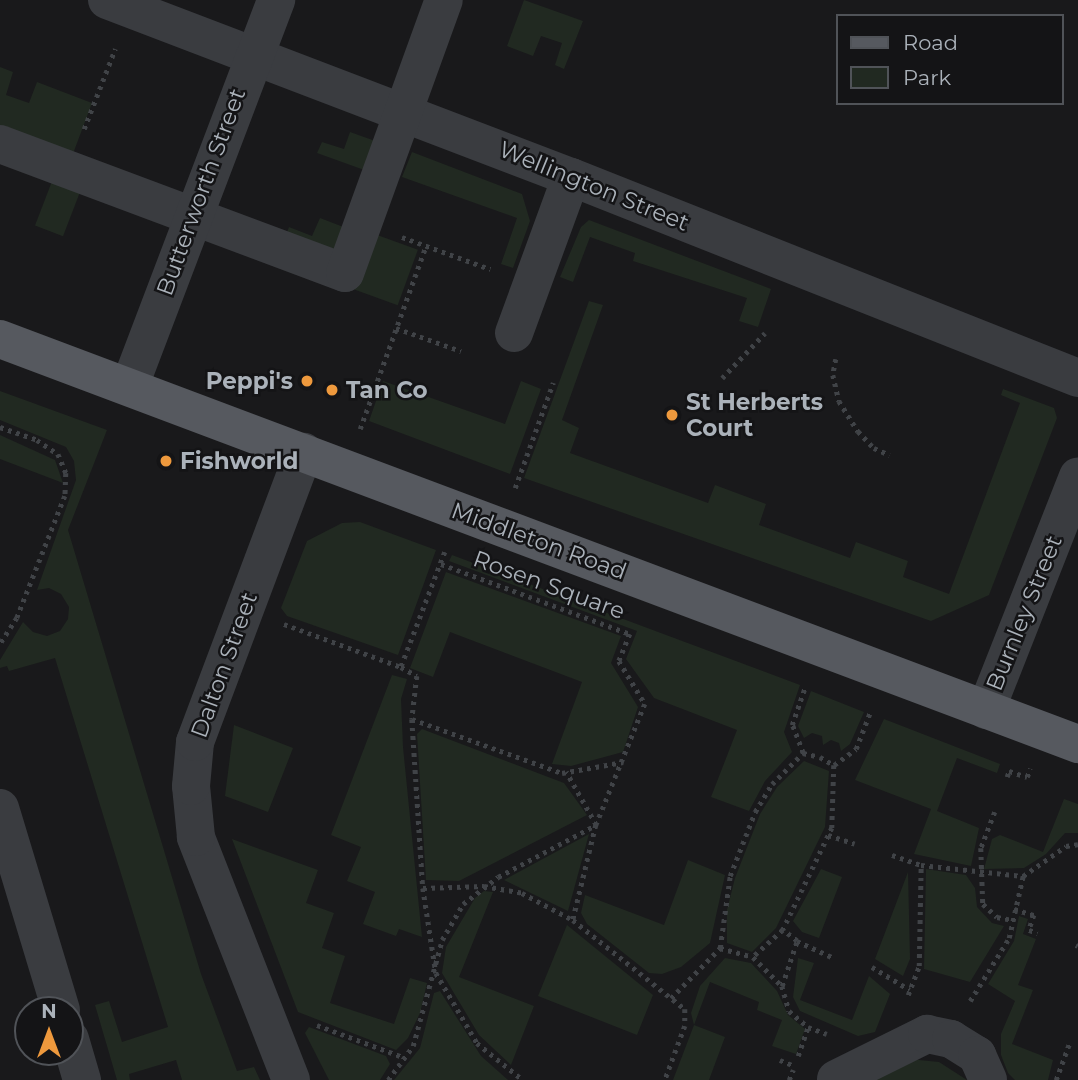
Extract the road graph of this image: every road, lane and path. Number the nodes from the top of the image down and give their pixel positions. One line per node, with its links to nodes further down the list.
1 (108, 0): 5 (street, Wellington Street)
2 (275, 0): 5 (street, Butterworth Street)
3 (444, 0): 6 (street)
4 (117, 45): 8 (path)
5 (255, 55): 6 (street, Wellington Street); 10 (street, Butterworth Street)
6 (401, 111): 9 (street, Wellington Street); 10 (street)
7 (0, 144): 8 (street)
8 (69, 170): 10 (street)
9 (572, 177): 16 (street); 21 (street, Wellington Street)
10 (194, 217): 23 (street, Butterworth Street)
11 (389, 232): 12 (path)
12 (426, 246): 13 (path); 14 (path)
13 (490, 269)
14 (396, 328): 18 (path); 25 (path)
15 (765, 332): 20 (path)
16 (514, 333)
17 (0, 340): 23 (main road, Middleton Road)
18 (461, 351)
19 (836, 359): 27 (path)
20 (722, 378)
21 (1078, 378)
22 (553, 383): 29 (path)
23 (130, 385): 26 (main road, Middleton Road)
24 (0, 427): 33 (path)
25 (359, 432)
26 (304, 452): 30 (main road, Middleton Road); 82 (street, Dalton Street)
27 (890, 455)
28 (1078, 477): 37 (street, Burnley Street)
29 (515, 489)
30 (460, 512): 31 (path, Rosen Square); 37 (main road, Middleton Road)
31 (441, 564): 34 (path, Rosen Square); 41 (path, Rosen Square)
32 (282, 623): 34 (path)
33 (0, 643)
34 (401, 667): 38 (path)
35 (808, 682): 40 (path)
36 (872, 705): 42 (path)
37 (986, 710): 39 (main road, Middleton Road)
38 (412, 719): 44 (path); 57 (path)
39 (1078, 744)
40 (803, 753): 42 (path); 64 (path)
41 (623, 762): 44 (path); 48 (path, Rosen Square)
42 (834, 765): 49 (path)
43 (1032, 765): 45 (path)
44 (566, 772): 48 (path)
45 (1007, 777)
46 (0, 808): 73 (street)
47 (995, 812): 54 (path)
48 (596, 825): 56 (path); 59 (path, Rosen Square)
49 (828, 835): 50 (path); 61 (path)
50 (855, 844)
51 (1078, 844): 55 (path)
52 (892, 855): 53 (path)
53 (921, 865): 54 (path); 67 (path)
54 (979, 873): 55 (path); 60 (path)
55 (1023, 876): 58 (path)
56 (484, 886): 57 (path); 59 (path); 69 (path)
57 (423, 888): 69 (path)
58 (1014, 909): 60 (path); 62 (path)
59 (573, 920): 74 (path)
60 (1012, 920): 70 (path)
61 (783, 930): 63 (path); 65 (path)
62 (1038, 933)
63 (797, 941): 66 (path); 71 (path)
64 (720, 948): 65 (path); 74 (path)
65 (753, 957): 71 (path)
66 (834, 958)
67 (919, 966)
68 (872, 967): 72 (path)
69 (436, 973): 78 (path); 84 (path)
70 (979, 982)
71 (782, 986): 76 (path)
72 (910, 989)
73 (57, 996)
74 (671, 998): 85 (path)
75 (306, 1021): 78 (path)
76 (808, 1027)
77 (1069, 1044): 87 (path)
78 (402, 1057): 83 (path)
79 (780, 1060): 80 (path)
80 (794, 1066)
81 (836, 1079): 86 (street)
82 (291, 1080)
83 (388, 1080)
84 (523, 1080)
85 (665, 1080)
86 (988, 1080)
87 (1056, 1080)

